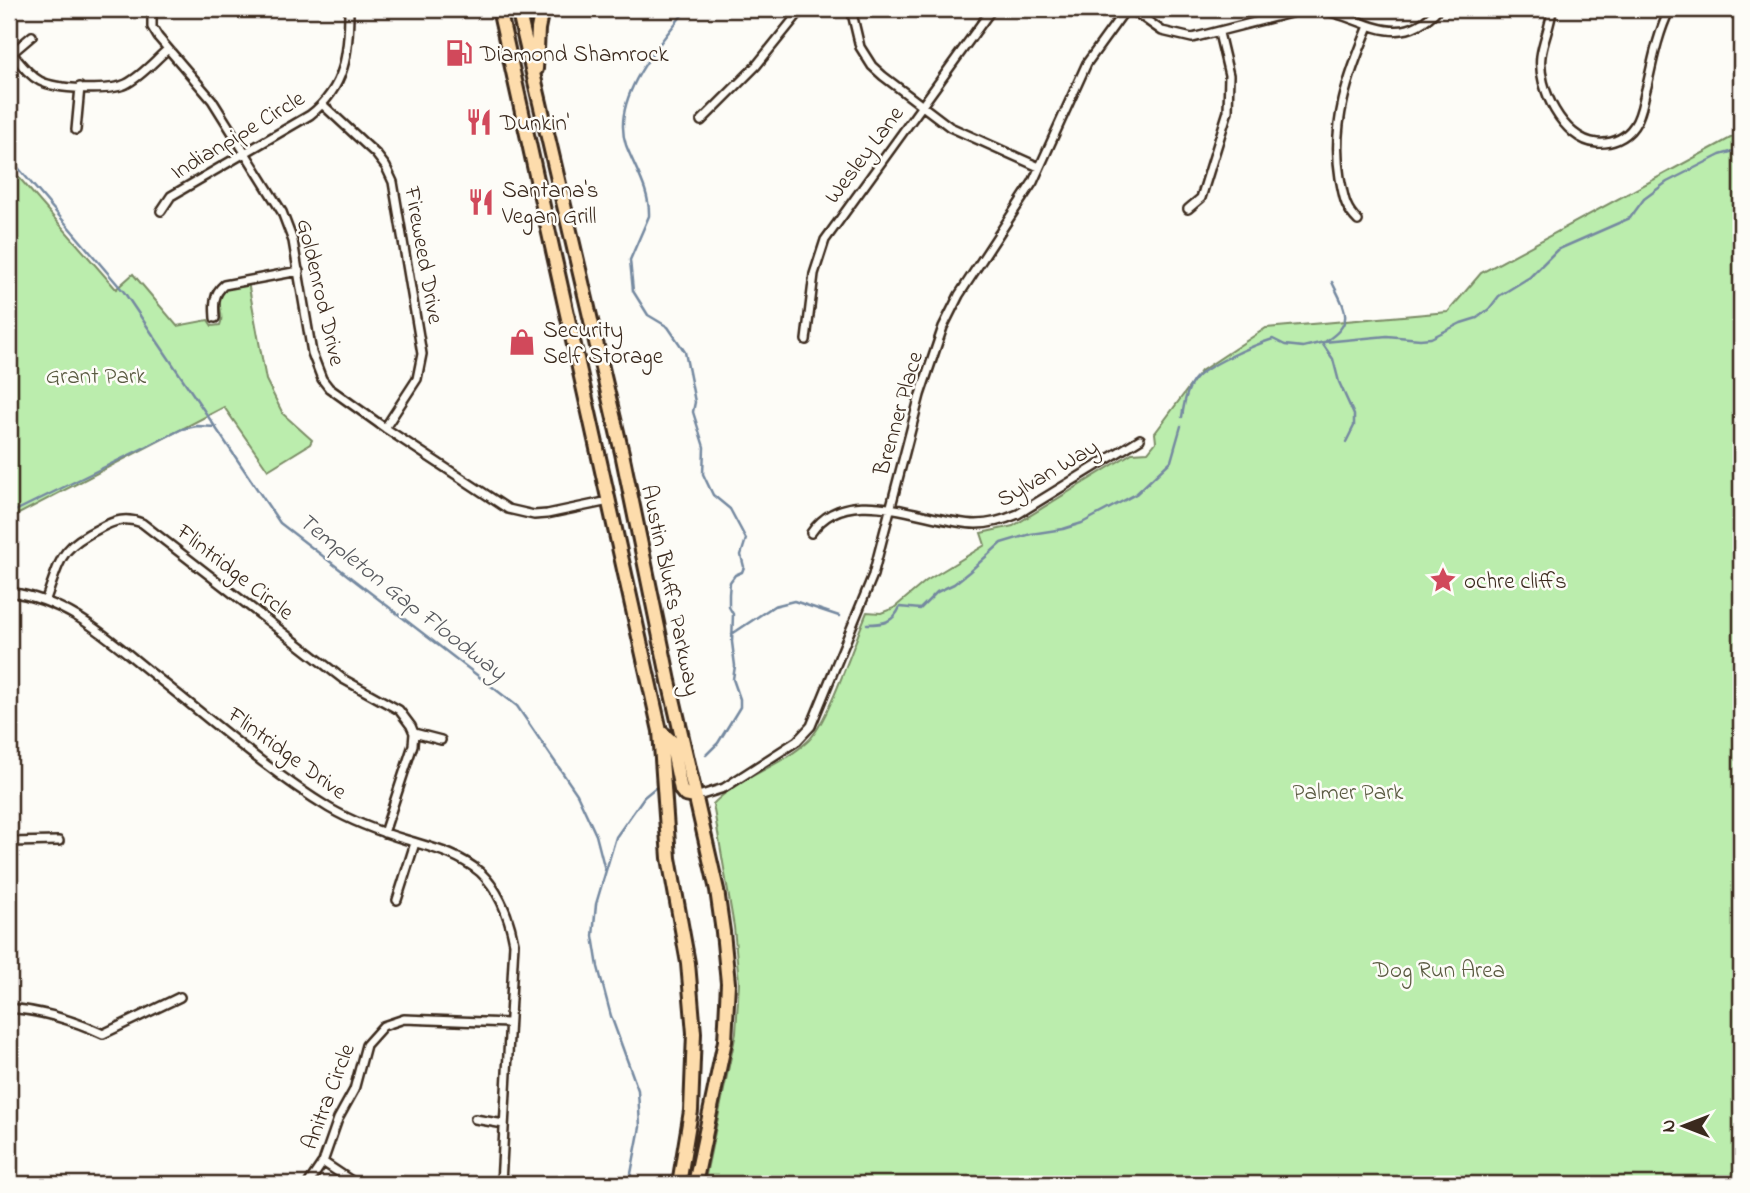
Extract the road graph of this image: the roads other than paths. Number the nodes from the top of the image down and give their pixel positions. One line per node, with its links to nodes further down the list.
1 (152, 9): 18 (street, Goldenrod Drive)
2 (349, 9): 22 (street, Indianpipe Circle)
3 (499, 9): 36 (main road, Austin Bluffs Parkway)
4 (518, 9): 20 (main road, Austin Bluffs Parkway)
5 (542, 9): 20 (main road)
6 (802, 9): 24 (street)
7 (851, 9): 23 (street)
8 (992, 9): 23 (street, Wesley Lane)
9 (1129, 9): 16 (street); 27 (street, Brenner Place)
10 (1306, 9): 16 (street)
11 (1316, 9): 15 (street)
12 (1438, 9): 15 (street)
13 (1552, 9): 14 (street)
14 (1670, 9)
15 (1369, 26): 30 (street)
16 (1219, 33): 28 (street)
17 (32, 36): 19 (street)
18 (168, 49): 21 (street); 26 (street, Goldenrod Drive)
19 (10, 52): 21 (street)
20 (536, 86): 44 (main road, Austin Bluffs Parkway)
21 (80, 87): 25 (street)
22 (323, 105): 26 (street, Indianpipe Circle); 34 (street, Fireweed Drive)
23 (922, 106): 27 (street); 33 (street, Wesley Lane)
24 (701, 121)
25 (76, 130)
26 (245, 152): 29 (street, Indianpipe Circle); 31 (street, Goldenrod Drive)
27 (1039, 167): 37 (street, Brenner Place)
28 (1188, 209)
29 (161, 211)
30 (1358, 221)
31 (299, 271): 32 (street); 34 (street, Goldenrod Drive)
32 (215, 318)
33 (806, 340)
34 (385, 428): 36 (street, Goldenrod Drive)
35 (1140, 439): 37 (street, Sylvan Way)
36 (610, 501): 41 (main road, Austin Bluffs Parkway)
37 (891, 509): 38 (street, Sylvan Way); 44 (street, Brenner Place)
38 (811, 533)
39 (9, 592): 40 (street, Flintridge Drive)
40 (46, 599): 42 (street, Flintridge Circle); 45 (street, Flintridge Drive)
41 (660, 731): 44 (main road); 59 (main road, Austin Bluffs Parkway)
42 (414, 733): 43 (street); 45 (street)
43 (441, 740)
44 (695, 797): 60 (main road, Austin Bluffs Parkway)
45 (384, 833): 48 (street, Flintridge Drive)
46 (59, 841): 47 (street)
47 (9, 842)
48 (415, 843): 49 (street); 52 (street, Flintridge Drive)
49 (397, 900)
50 (180, 997): 51 (street)
51 (9, 1008)
52 (509, 1023): 54 (street, Flintridge Drive); 55 (street, Anitra Circle)
53 (475, 1119): 54 (street)
54 (504, 1124): 58 (street, Flintridge Drive)
55 (323, 1162): 56 (street, Anitra Circle); 57 (street)
56 (308, 1184)
57 (356, 1184)
58 (501, 1184)
59 (679, 1184)
60 (695, 1184)

